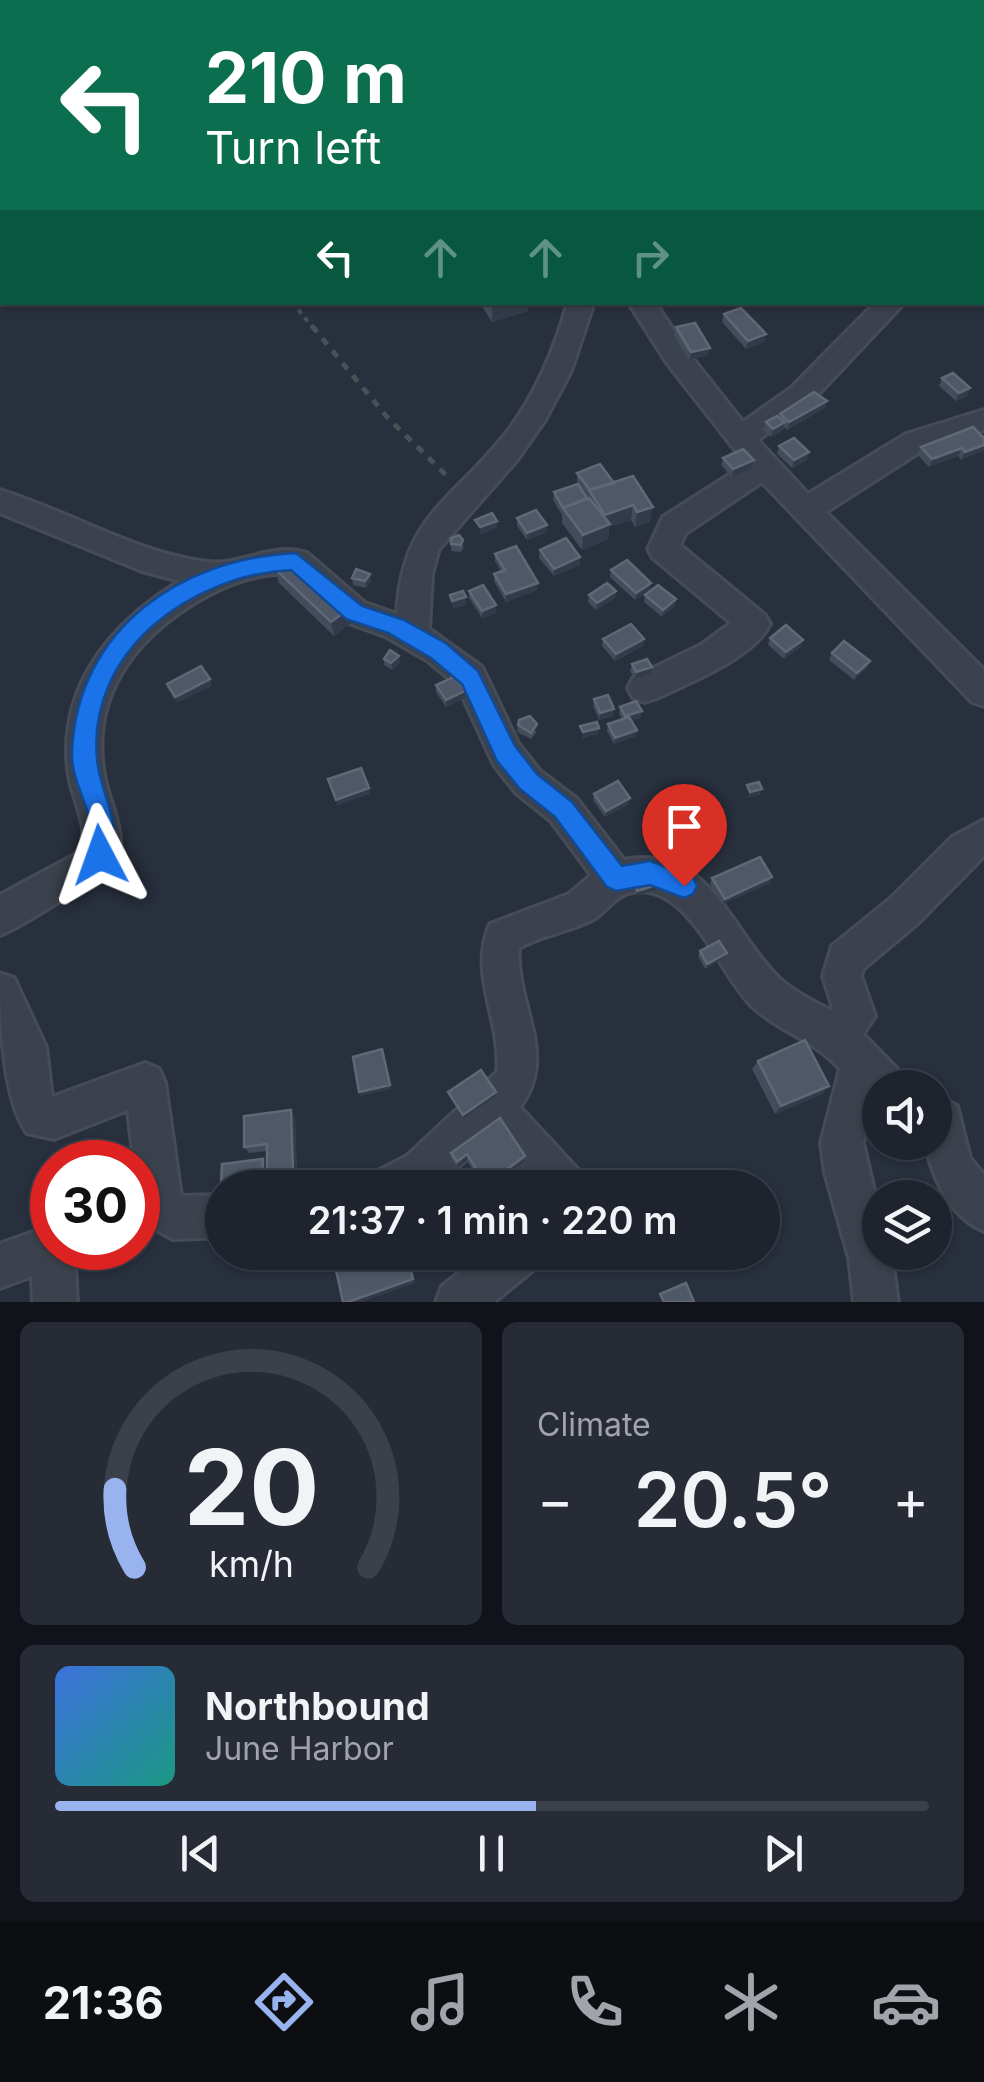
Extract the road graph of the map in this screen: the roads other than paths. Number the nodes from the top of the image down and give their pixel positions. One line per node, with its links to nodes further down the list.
1 (580, 305): 10 (street)
2 (643, 305): 5 (street)
3 (889, 305): 5 (street)
4 (984, 420): 8 (street)
5 (740, 438): 6 (street)
6 (762, 468): 8 (street); 11 (street)
7 (0, 501): 9 (street)
8 (807, 510): 12 (street)
9 (216, 575): 10 (street); 15 (street)
10 (412, 638): 14 (street)
11 (645, 688)
12 (984, 692)
13 (984, 836): 17 (street)
14 (616, 878): 17 (street); 20 (street)
15 (0, 918)
16 (0, 992): 21 (street)
17 (832, 1032): 18 (street)
18 (867, 1070)
19 (862, 1102): 34 (street)
20 (495, 1110): 23 (street); 24 (street)
21 (146, 1140)
22 (950, 1160): 25 (street)
23 (425, 1170)
24 (550, 1170)
25 (984, 1210)
26 (160, 1212): 27 (street)
27 (205, 1217)
28 (30, 1256): 29 (street)
29 (0, 1266)
30 (53, 1270): 32 (street)
31 (499, 1270): 33 (street)
32 (55, 1302)
33 (458, 1302)
34 (876, 1302)

